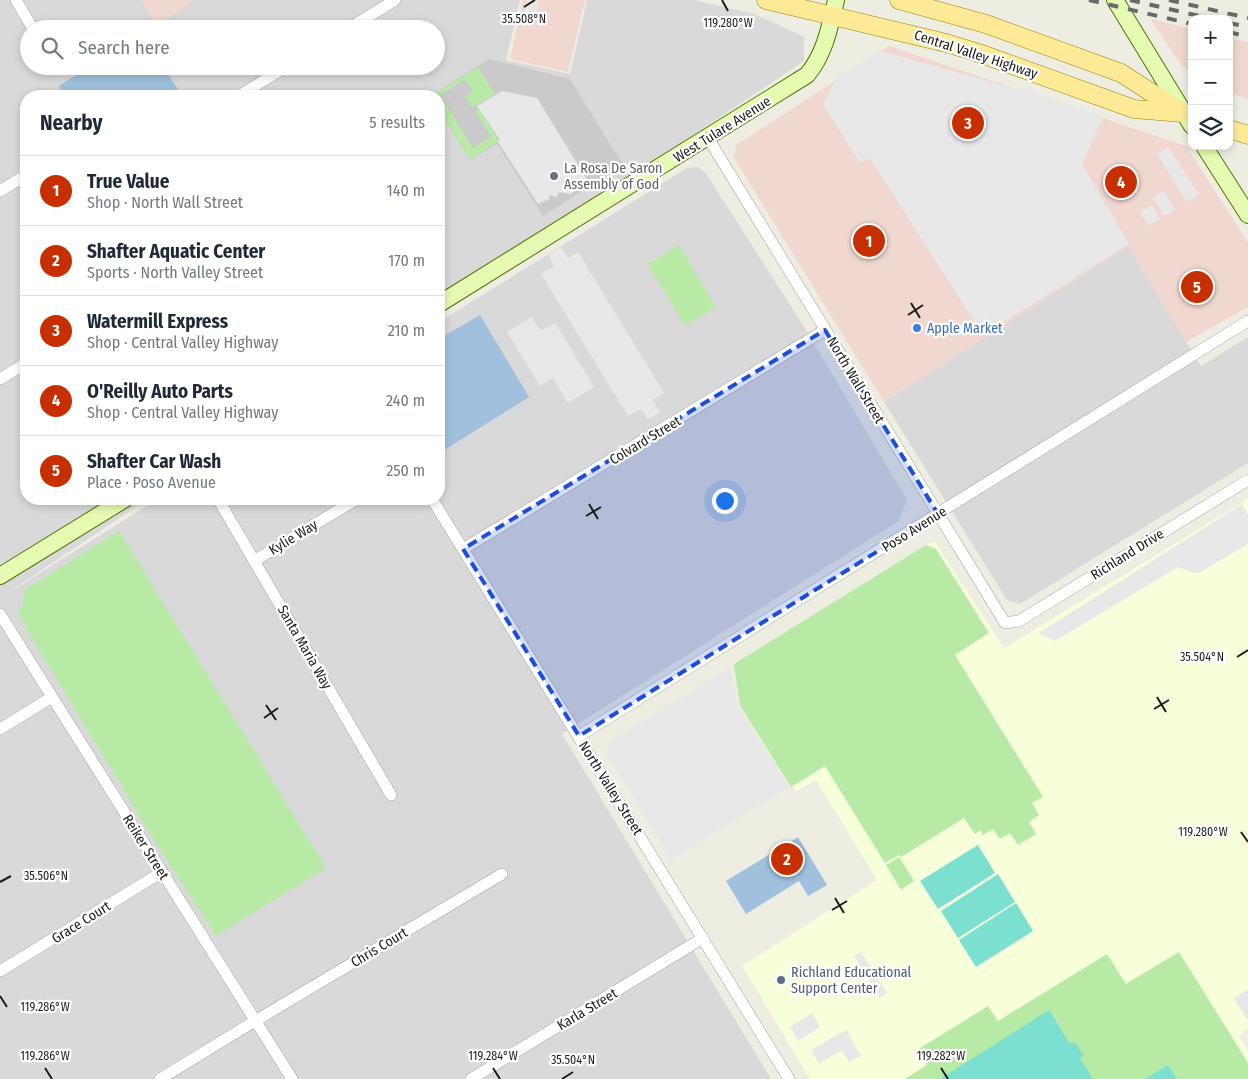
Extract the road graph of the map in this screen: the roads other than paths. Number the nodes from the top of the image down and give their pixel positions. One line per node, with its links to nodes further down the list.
1 (16, 0): 7 (street)
2 (395, 0): 8 (street)
3 (766, 0): 6 (main road, Central Valley Highway)
4 (899, 0): 12 (main road)
5 (1115, 0): 11 (street)
6 (834, 8): 13 (main road, Central Valley Highway); 16 (street, West Tulare Avenue)
7 (28, 20)
8 (363, 20)
9 (273, 75): 10 (street)
10 (249, 90)
11 (1188, 116)
12 (1188, 117)
13 (1188, 118)
14 (1233, 130): 15 (main road)
15 (1248, 135)
16 (708, 138): 21 (street, West Tulare Avenue); 23 (street, North Wall Street)
17 (1207, 150): 20 (street)
18 (20, 184): 19 (street)
19 (0, 191)
20 (1248, 215)
21 (445, 300)
22 (1248, 321): 31 (street, Poso Avenue)
23 (825, 330): 31 (street, North Wall Street); 32 (street, Colvard Street)
24 (20, 367): 25 (street)
25 (0, 379)
26 (1248, 480): 36 (street, Richland Drive)
27 (116, 505): 34 (street)
28 (221, 505): 33 (street, Santa Maria Way)
29 (347, 505): 33 (street, Kylie Way)
30 (436, 505): 32 (street, North Valley Street)
31 (938, 514): 36 (street, North Wall Street); 39 (street, Poso Avenue)
32 (464, 549): 39 (street, North Valley Street)
33 (254, 561): 40 (street, Santa Maria Way)
34 (0, 576)
35 (0, 614): 37 (street, Reiker Street)
36 (1004, 622)
37 (52, 697): 38 (street); 41 (street, Reiker Street)
38 (0, 729)
39 (579, 736): 43 (street, North Valley Street)
40 (391, 794)
41 (162, 872): 44 (street, Grace Court); 45 (street, Reiker Street)
42 (502, 874): 45 (street, Chris Court)
43 (703, 938): 48 (street, Karla Street); 49 (street, North Valley Street)
44 (0, 971)
45 (255, 1021): 46 (street, Chris Court); 47 (street, Reiker Street)
46 (160, 1079)
47 (292, 1079)
48 (471, 1079)
49 (789, 1079)

